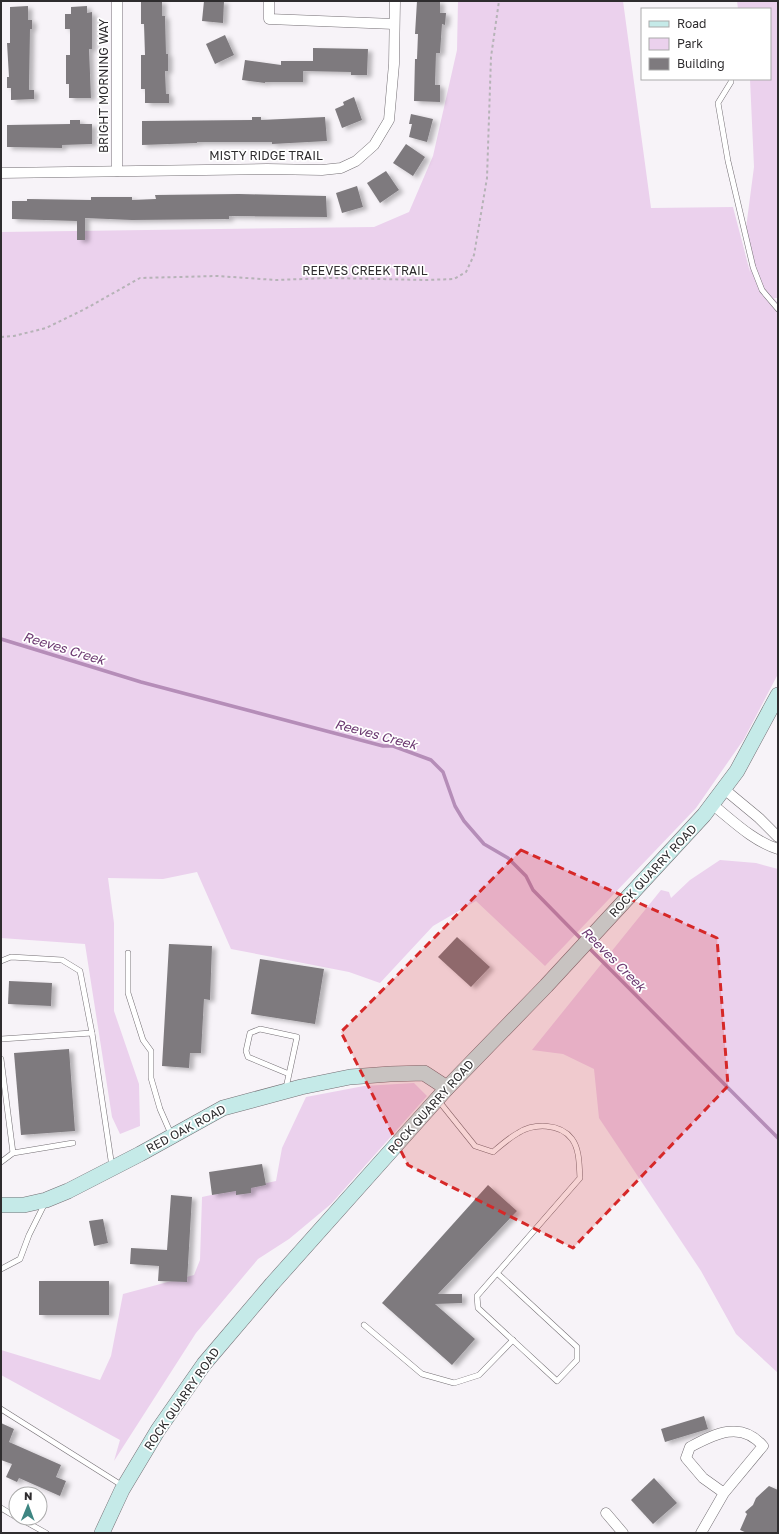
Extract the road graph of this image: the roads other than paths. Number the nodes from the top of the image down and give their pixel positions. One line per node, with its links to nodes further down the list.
1 (117, 1): 6 (street, BRIGHT MORNING WAY)
2 (269, 1): 4 (street)
3 (395, 1): 4 (street, MISTY RIDGE TRAIL)
4 (394, 24): 6 (street, MISTY RIDGE TRAIL)
5 (731, 80): 8 (lane)
6 (117, 171): 7 (street, MISTY RIDGE TRAIL)
7 (1, 173)
8 (778, 309)
9 (778, 695): 10 (street, ROCK QUARRY ROAD)
10 (724, 790): 11 (street, ROCK QUARRY ROAD); 12 (street)
11 (713, 805): 13 (street); 20 (street, ROCK QUARRY ROAD)
12 (778, 837)
13 (778, 848)
14 (128, 953): 23 (lane)
15 (1, 961): 16 (lane)
16 (92, 1033): 17 (lane); 27 (lane)
17 (1, 1039)
18 (1, 1059): 25 (lane)
19 (289, 1074): 19 (lane); 21 (lane)
20 (447, 1088): 21 (street, RED OAK ROAD); 22 (street, ROCK QUARRY ROAD)
21 (285, 1091): 23 (street, RED OAK ROAD)
22 (437, 1099): 31 (lane); 35 (street, ROCK QUARRY ROAD)
23 (172, 1135): 27 (street, RED OAK ROAD)
24 (72, 1143): 25 (lane)
25 (12, 1153): 26 (lane)
26 (1, 1162)
27 (112, 1168): 28 (street, RED OAK ROAD)
28 (46, 1200): 29 (street, RED OAK ROAD); 30 (lane)
29 (1, 1205)
30 (1, 1269)
31 (497, 1273): 33 (lane); 33 (lane)
32 (364, 1324): 33 (lane)
33 (513, 1340)
34 (1, 1409): 35 (lane)
35 (124, 1487): 40 (street, ROCK QUARRY ROAD)
36 (724, 1493): 36 (street); 42 (street)
37 (606, 1513): 41 (street)
38 (33, 1526): 39 (lane)
39 (46, 1533)
40 (102, 1533)
41 (623, 1533)
42 (701, 1533)

